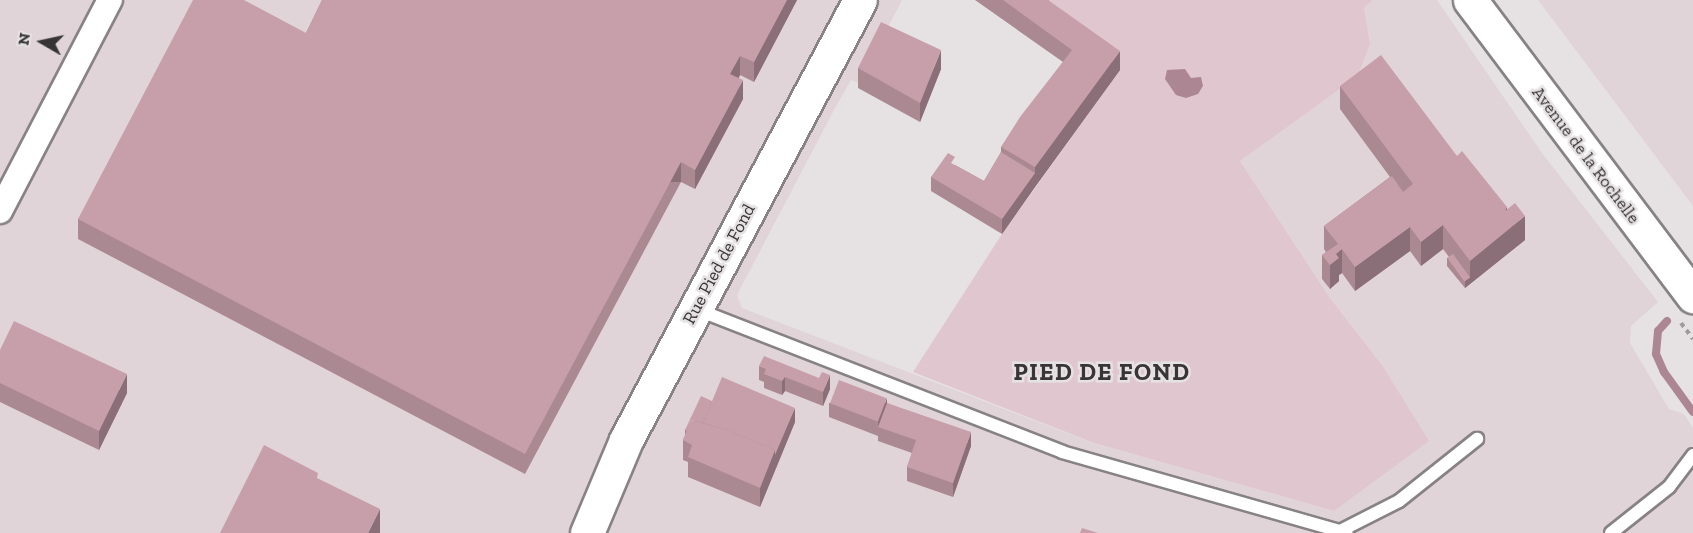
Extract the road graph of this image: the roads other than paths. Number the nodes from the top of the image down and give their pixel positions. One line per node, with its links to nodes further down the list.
1 (110, 0): 4 (street)
2 (860, 0): 6 (main road, Rue Pied de Fond)
3 (1474, 4): 5 (main road, Avenue de la Rochelle)
4 (0, 211)
5 (1693, 296)
6 (695, 309): 9 (lane); 10 (main road, Rue Pied de Fond)
7 (1477, 439): 9 (lane)
8 (1693, 455): 11 (lane)
9 (1344, 532)
10 (587, 533)
11 (1611, 533)

